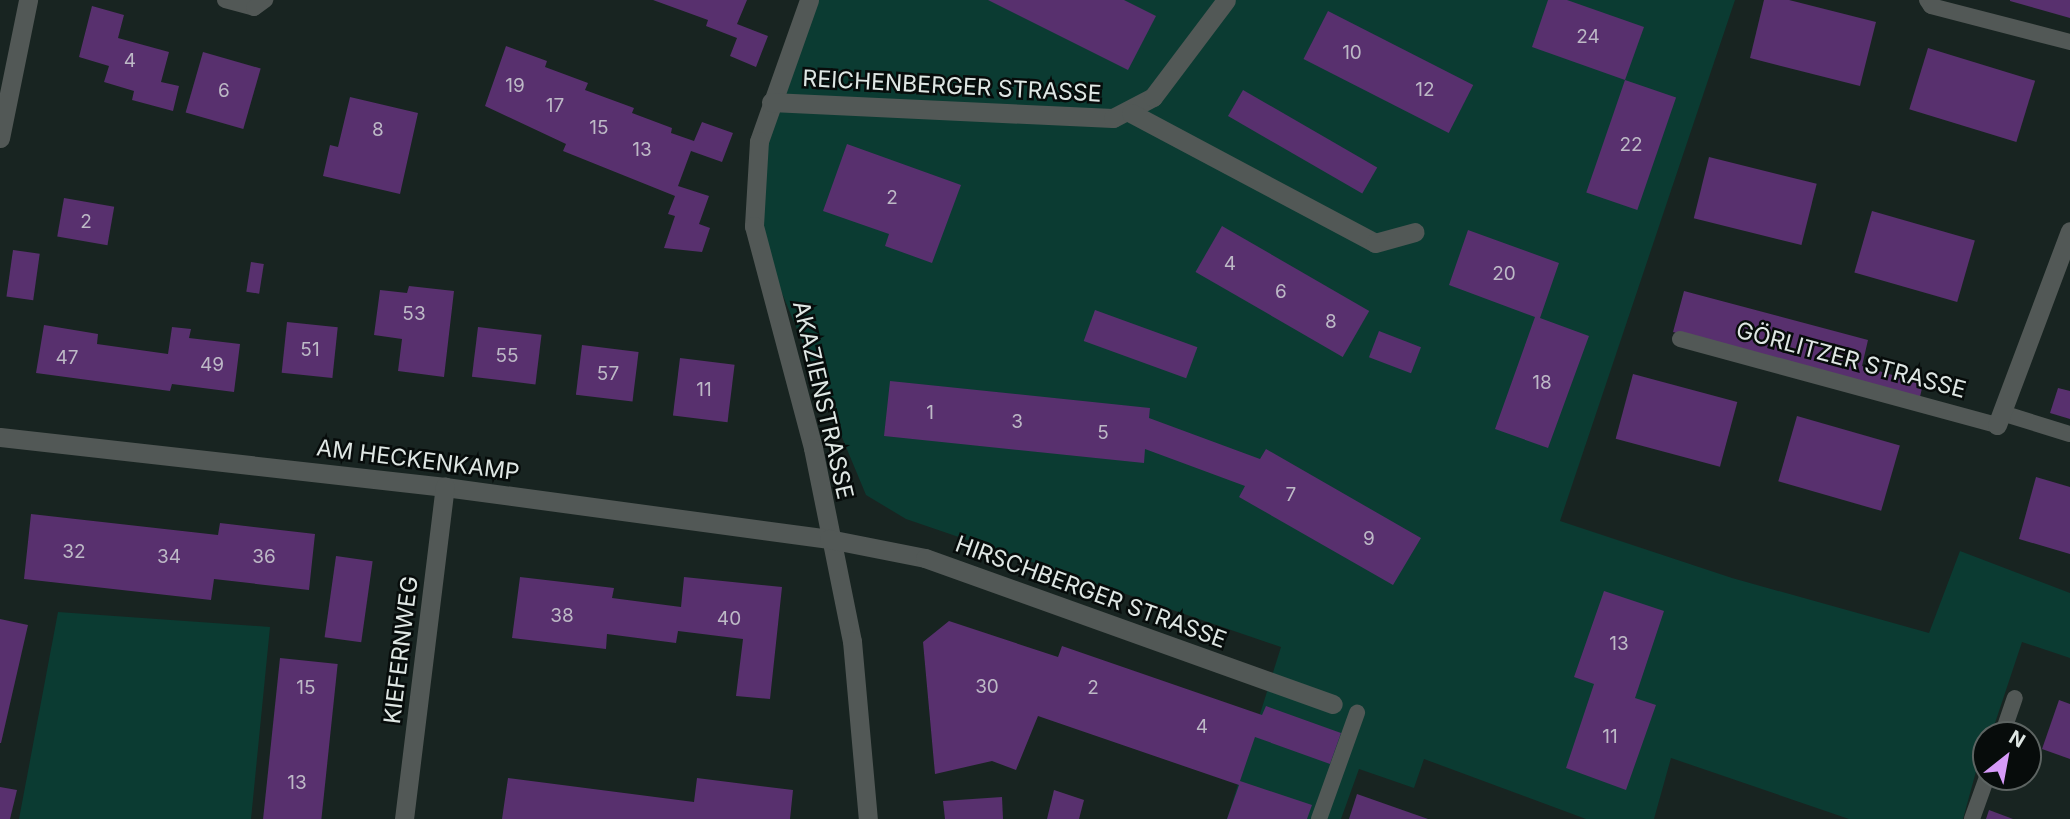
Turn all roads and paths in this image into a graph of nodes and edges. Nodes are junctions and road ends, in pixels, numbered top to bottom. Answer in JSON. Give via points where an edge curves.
{"nodes":[{"id":1,"x":27,"y":0,"type":"edge"},
{"id":2,"x":225,"y":0,"type":"edge"},
{"id":3,"x":265,"y":0,"type":"edge"},
{"id":4,"x":809,"y":0,"type":"edge"},
{"id":5,"x":1226,"y":0,"type":"edge"},
{"id":6,"x":1927,"y":0,"type":"edge"},
{"id":7,"x":2070,"y":42,"type":"edge"},
{"id":8,"x":771,"y":102,"type":"junction"},
{"id":9,"x":1131,"y":113,"type":"junction"},
{"id":10,"x":0,"y":138,"type":"edge"},
{"id":11,"x":2070,"y":231,"type":"edge"},
{"id":12,"x":1415,"y":232,"type":"dead end"},
{"id":13,"x":1680,"y":339,"type":"dead end"},
{"id":14,"x":2000,"y":419,"type":"junction"},
{"id":15,"x":2070,"y":434,"type":"edge"},
{"id":16,"x":0,"y":437,"type":"edge"},
{"id":17,"x":445,"y":487,"type":"junction"},
{"id":18,"x":829,"y":539,"type":"junction"},
{"id":19,"x":2015,"y":698,"type":"dead end"},
{"id":20,"x":1333,"y":704,"type":"dead end"},
{"id":21,"x":1357,"y":713,"type":"dead end"},
{"id":22,"x":2007,"y":721,"type":"edge"},
{"id":23,"x":1982,"y":791,"type":"edge"},
{"id":24,"x":404,"y":819,"type":"edge"},
{"id":25,"x":868,"y":819,"type":"edge"},
{"id":26,"x":1319,"y":819,"type":"edge"},
{"id":27,"x":1972,"y":819,"type":"edge"}],
"edges":[{"from":1,"to":10,"type":"street"},
{"from":2,"to":3,"type":"lane","via":[[254,8]]},
{"from":4,"to":8,"type":"street","name":"AKAZIENSTRASSE"},
{"from":5,"to":9,"type":"street","name":"REICHENBERGER STRASSE","via":[[1153,97]]},
{"from":6,"to":7,"type":"lane","via":[[1931,6]]},
{"from":8,"to":9,"type":"street","name":"REICHENBERGER STRASSE","via":[[1076,120]]},
{"from":8,"to":18,"type":"street","name":"AKAZIENSTRASSE","via":[[759,141],[754,226],[813,448]]},
{"from":9,"to":12,"type":"street","name":"REICHENBERGER STRASSE","via":[[1375,243]]},
{"from":11,"to":14,"type":"street"},
{"from":13,"to":14,"type":"lane","name":"GÖRLITZER STRASSE"},
{"from":14,"to":15,"type":"lane","name":"GÖRLITZER STRASSE"},
{"from":16,"to":17,"type":"street","name":"AM HECKENKAMP"},
{"from":17,"to":18,"type":"street","name":"AM HECKENKAMP"},
{"from":17,"to":24,"type":"street","name":"KIEFERNWEG"},
{"from":18,"to":20,"type":"street","name":"HIRSCHBERGER STRASSE","via":[[925,558]]},
{"from":18,"to":25,"type":"street","name":"AKAZIENSTRASSE","via":[[852,641]]},
{"from":19,"to":22,"type":"lane"},
{"from":21,"to":26,"type":"lane"},
{"from":23,"to":27,"type":"lane"}]}
